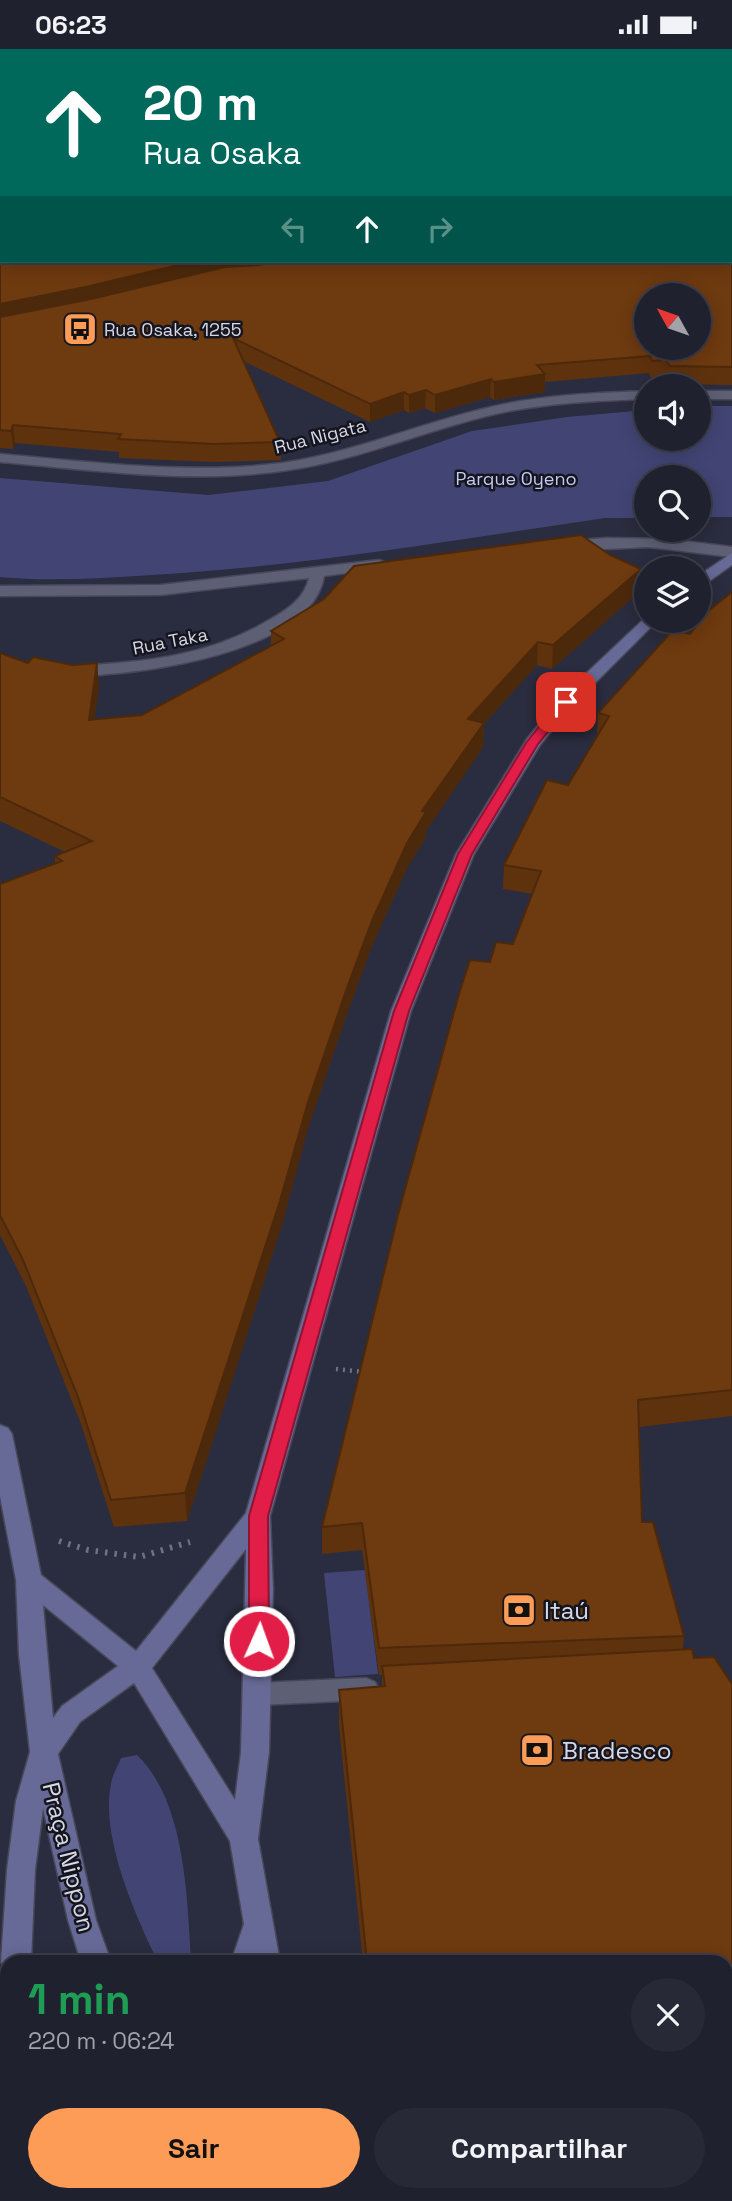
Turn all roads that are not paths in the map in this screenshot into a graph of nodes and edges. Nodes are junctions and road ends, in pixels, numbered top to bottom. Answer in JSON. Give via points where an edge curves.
{"nodes":[{"id":1,"x":711,"y":395,"type":"edge"},
{"id":2,"x":732,"y":395,"type":"edge"},
{"id":3,"x":634,"y":396,"type":"edge"},
{"id":4,"x":0,"y":458,"type":"edge"},
{"id":5,"x":545,"y":548,"type":"edge"},
{"id":6,"x":732,"y":552,"type":"edge"},
{"id":7,"x":732,"y":558,"type":"edge"},
{"id":8,"x":397,"y":563,"type":"edge"},
{"id":9,"x":317,"y":574,"type":"junction"},
{"id":10,"x":711,"y":574,"type":"edge"},
{"id":11,"x":0,"y":591,"type":"edge"},
{"id":12,"x":637,"y":633,"type":"edge"},
{"id":13,"x":53,"y":670,"type":"edge"},
{"id":14,"x":0,"y":1434,"type":"edge"},
{"id":15,"x":258,"y":1516,"type":"junction"},
{"id":16,"x":29,"y":1580,"type":"junction"},
{"id":17,"x":138,"y":1667,"type":"junction"},
{"id":18,"x":393,"y":1688,"type":"edge"},
{"id":19,"x":257,"y":1694,"type":"junction"},
{"id":20,"x":44,"y":1752,"type":"junction"},
{"id":21,"x":244,"y":1839,"type":"junction"},
{"id":22,"x":259,"y":1921,"type":"junction"},
{"id":23,"x":16,"y":1955,"type":"edge"},
{"id":24,"x":94,"y":1955,"type":"edge"},
{"id":25,"x":248,"y":1955,"type":"edge"},
{"id":26,"x":264,"y":1955,"type":"edge"}],
"edges":[{"from":1,"to":2,"type":"street"},
{"from":3,"to":4,"type":"street","name":"Rua Nigata","via":[[490,411],[272,468],[223,472]]},
{"from":5,"to":6,"type":"street","via":[[632,540]]},
{"from":7,"to":10,"type":"main road"},
{"from":8,"to":9,"type":"street"},
{"from":9,"to":11,"type":"street","via":[[160,590]]},
{"from":9,"to":13,"type":"street","name":"Rua Taka","via":[[315,589],[301,607],[229,648],[155,667]]},
{"from":12,"to":15,"type":"main road","via":[[566,702],[533,743],[465,854],[401,1011]]},
{"from":14,"to":16,"type":"main road","name":"Praça Nippon"},
{"from":15,"to":17,"type":"main road"},
{"from":15,"to":19,"type":"main road"},
{"from":16,"to":17,"type":"main road"},
{"from":16,"to":20,"type":"main road","name":"Praça Nippon"},
{"from":17,"to":20,"type":"main road","via":[[71,1714]]},
{"from":17,"to":21,"type":"main road"},
{"from":18,"to":19,"type":"street"},
{"from":19,"to":21,"type":"main road"},
{"from":20,"to":23,"type":"main road","name":"Praça Nippon","via":[[30,1801]]},
{"from":20,"to":24,"type":"main road","name":"Praça Nippon"},
{"from":21,"to":22,"type":"main road"},
{"from":22,"to":25,"type":"main road"},
{"from":22,"to":26,"type":"main road"}]}
